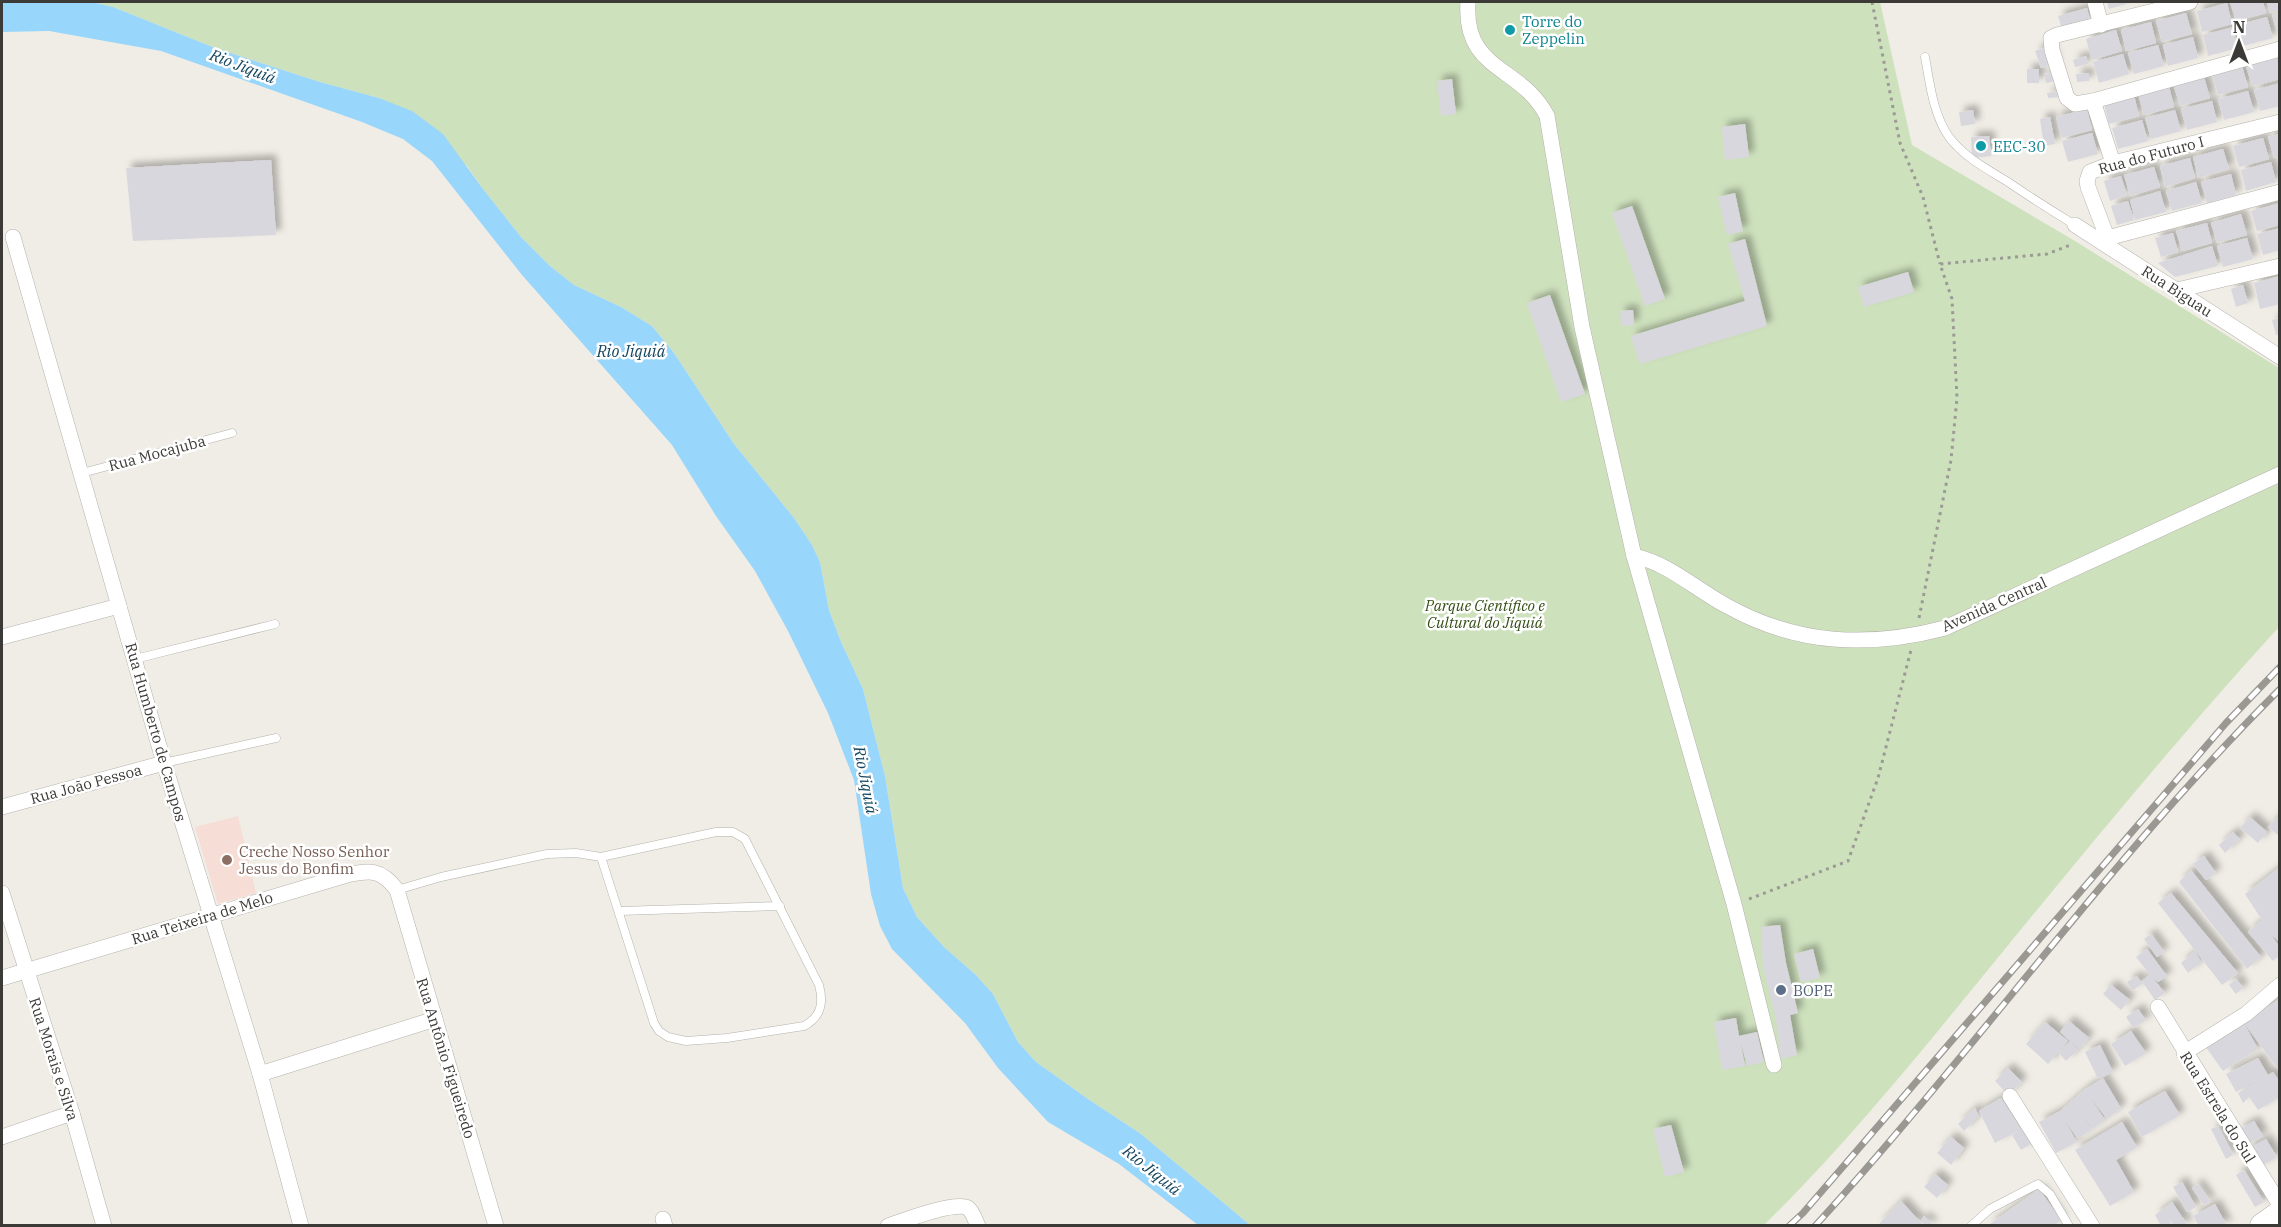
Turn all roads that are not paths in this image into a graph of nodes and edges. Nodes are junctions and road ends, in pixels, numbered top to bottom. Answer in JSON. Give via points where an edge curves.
{"nodes":[{"id":1,"x":1468,"y":2,"type":"edge"},
{"id":2,"x":2095,"y":2,"type":"edge"},
{"id":3,"x":2190,"y":2,"type":"edge"},
{"id":4,"x":2101,"y":25,"type":"junction"},
{"id":5,"x":2280,"y":49,"type":"edge"},
{"id":6,"x":1925,"y":57,"type":"dead end"},
{"id":7,"x":2092,"y":101,"type":"junction"},
{"id":8,"x":2280,"y":122,"type":"edge"},
{"id":9,"x":2113,"y":163,"type":"junction"},
{"id":10,"x":2280,"y":192,"type":"edge"},
{"id":11,"x":2075,"y":225,"type":"joint"},
{"id":12,"x":13,"y":237,"type":"dead end"},
{"id":13,"x":2099,"y":238,"type":"junction"},
{"id":14,"x":2280,"y":266,"type":"edge"},
{"id":15,"x":2177,"y":290,"type":"junction"},
{"id":16,"x":2276,"y":352,"type":"edge"},
{"id":17,"x":232,"y":433,"type":"dead end"},
{"id":18,"x":82,"y":473,"type":"junction"},
{"id":19,"x":2280,"y":474,"type":"edge"},
{"id":20,"x":1634,"y":556,"type":"junction"},
{"id":21,"x":119,"y":606,"type":"junction"},
{"id":22,"x":275,"y":624,"type":"dead end"},
{"id":23,"x":2,"y":637,"type":"edge"},
{"id":24,"x":135,"y":659,"type":"junction"},
{"id":25,"x":276,"y":738,"type":"dead end"},
{"id":26,"x":164,"y":763,"type":"junction"},
{"id":27,"x":2,"y":807,"type":"edge"},
{"id":28,"x":601,"y":857,"type":"junction"},
{"id":29,"x":397,"y":890,"type":"junction"},
{"id":30,"x":2,"y":893,"type":"edge"},
{"id":31,"x":780,"y":906,"type":"junction"},
{"id":32,"x":619,"y":911,"type":"junction"},
{"id":33,"x":211,"y":916,"type":"junction"},
{"id":34,"x":25,"y":970,"type":"junction"},
{"id":35,"x":2,"y":978,"type":"edge"},
{"id":36,"x":2280,"y":985,"type":"edge"},
{"id":37,"x":2158,"y":1007,"type":"dead end"},
{"id":38,"x":435,"y":1019,"type":"junction"},
{"id":39,"x":2184,"y":1053,"type":"junction"},
{"id":40,"x":1774,"y":1065,"type":"dead end"},
{"id":41,"x":260,"y":1074,"type":"junction"},
{"id":42,"x":2010,"y":1096,"type":"dead end"},
{"id":43,"x":72,"y":1113,"type":"junction"},
{"id":44,"x":2,"y":1137,"type":"edge"},
{"id":45,"x":2280,"y":1205,"type":"edge"},
{"id":46,"x":2280,"y":1214,"type":"edge"},
{"id":47,"x":104,"y":1226,"type":"edge"},
{"id":48,"x":301,"y":1226,"type":"edge"},
{"id":49,"x":496,"y":1226,"type":"edge"},
{"id":50,"x":888,"y":1226,"type":"edge"},
{"id":51,"x":978,"y":1226,"type":"edge"},
{"id":52,"x":1971,"y":1226,"type":"edge"},
{"id":53,"x":2070,"y":1226,"type":"edge"},
{"id":54,"x":2092,"y":1226,"type":"edge"},
{"id":55,"x":2263,"y":1226,"type":"edge"}],
"edges":[{"from":1,"to":20,"type":"street","via":[[1469,28],[1479,51],[1530,91],[1546,116],[1582,327]]},
{"from":2,"to":4,"type":"street"},
{"from":3,"to":4,"type":"street"},
{"from":4,"to":7,"type":"street","via":[[2054,36],[2050,43],[2067,98],[2075,104]]},
{"from":5,"to":7,"type":"street"},
{"from":6,"to":11,"type":"lane","via":[[1940,118],[1955,144],[1978,164]]},
{"from":7,"to":9,"type":"street"},
{"from":8,"to":9,"type":"street","name":"Rua do Futuro I"},
{"from":9,"to":13,"type":"street","name":"Rua do Futuro I","via":[[2090,172],[2087,181]]},
{"from":10,"to":13,"type":"street"},
{"from":11,"to":13,"type":"street","name":"Rua Biguau"},
{"from":12,"to":18,"type":"street","name":"Rua Humberto de Campos"},
{"from":13,"to":15,"type":"street","name":"Rua Biguau"},
{"from":14,"to":15,"type":"street"},
{"from":15,"to":16,"type":"street","name":"Rua Biguau"},
{"from":17,"to":18,"type":"lane","name":"Rua Mocajuba"},
{"from":18,"to":21,"type":"street","name":"Rua Humberto de Campos"},
{"from":19,"to":20,"type":"street","name":"Avenida Central","via":[[1946,628],[1915,636],[1849,641],[1794,633],[1726,606],[1676,573],[1652,560]]},
{"from":20,"to":40,"type":"street","via":[[1734,904]]},
{"from":21,"to":23,"type":"street"},
{"from":21,"to":24,"type":"street","name":"Rua Humberto de Campos"},
{"from":22,"to":24,"type":"lane"},
{"from":24,"to":26,"type":"street","name":"Rua Humberto de Campos"},
{"from":25,"to":26,"type":"lane","name":"Rua João Pessoa"},
{"from":26,"to":27,"type":"street","name":"Rua João Pessoa"},
{"from":26,"to":33,"type":"street","name":"Rua Humberto de Campos"},
{"from":28,"to":29,"type":"lane","via":[[547,854]]},
{"from":28,"to":31,"type":"lane","via":[[716,832],[733,832],[745,839]]},
{"from":28,"to":32,"type":"lane"},
{"from":29,"to":33,"type":"street","name":"Rua Teixeira de Melo","via":[[380,874],[361,872]]},
{"from":29,"to":38,"type":"street","name":"Rua Antônio Figueiredo"},
{"from":30,"to":34,"type":"street","name":"Rua Morais e Silva"},
{"from":31,"to":32,"type":"lane"},
{"from":31,"to":32,"type":"lane","via":[[819,985],[820,1013],[804,1026],[686,1041],[668,1037],[654,1023]]},
{"from":33,"to":34,"type":"street","name":"Rua Teixeira de Melo"},
{"from":33,"to":41,"type":"street","name":"Rua Humberto de Campos"},
{"from":34,"to":35,"type":"street","name":"Rua Teixeira de Melo"},
{"from":34,"to":43,"type":"street","name":"Rua Morais e Silva"},
{"from":36,"to":39,"type":"street","via":[[2246,1014]]},
{"from":37,"to":39,"type":"street","name":"Rua Estrela do Sul"},
{"from":38,"to":41,"type":"street"},
{"from":38,"to":49,"type":"street","name":"Rua Antônio Figueiredo"},
{"from":39,"to":45,"type":"street","name":"Rua Estrela do Sul"},
{"from":41,"to":48,"type":"street","name":"Rua Humberto de Campos"},
{"from":42,"to":54,"type":"street"},
{"from":43,"to":44,"type":"street"},
{"from":43,"to":47,"type":"street","name":"Rua Morais e Silva"},
{"from":46,"to":55,"type":"main road"},
{"from":50,"to":51,"type":"street","via":[[958,1206],[967,1207]]},
{"from":52,"to":53,"type":"lane","via":[[1990,1209],[2038,1184],[2050,1194]]}]}
